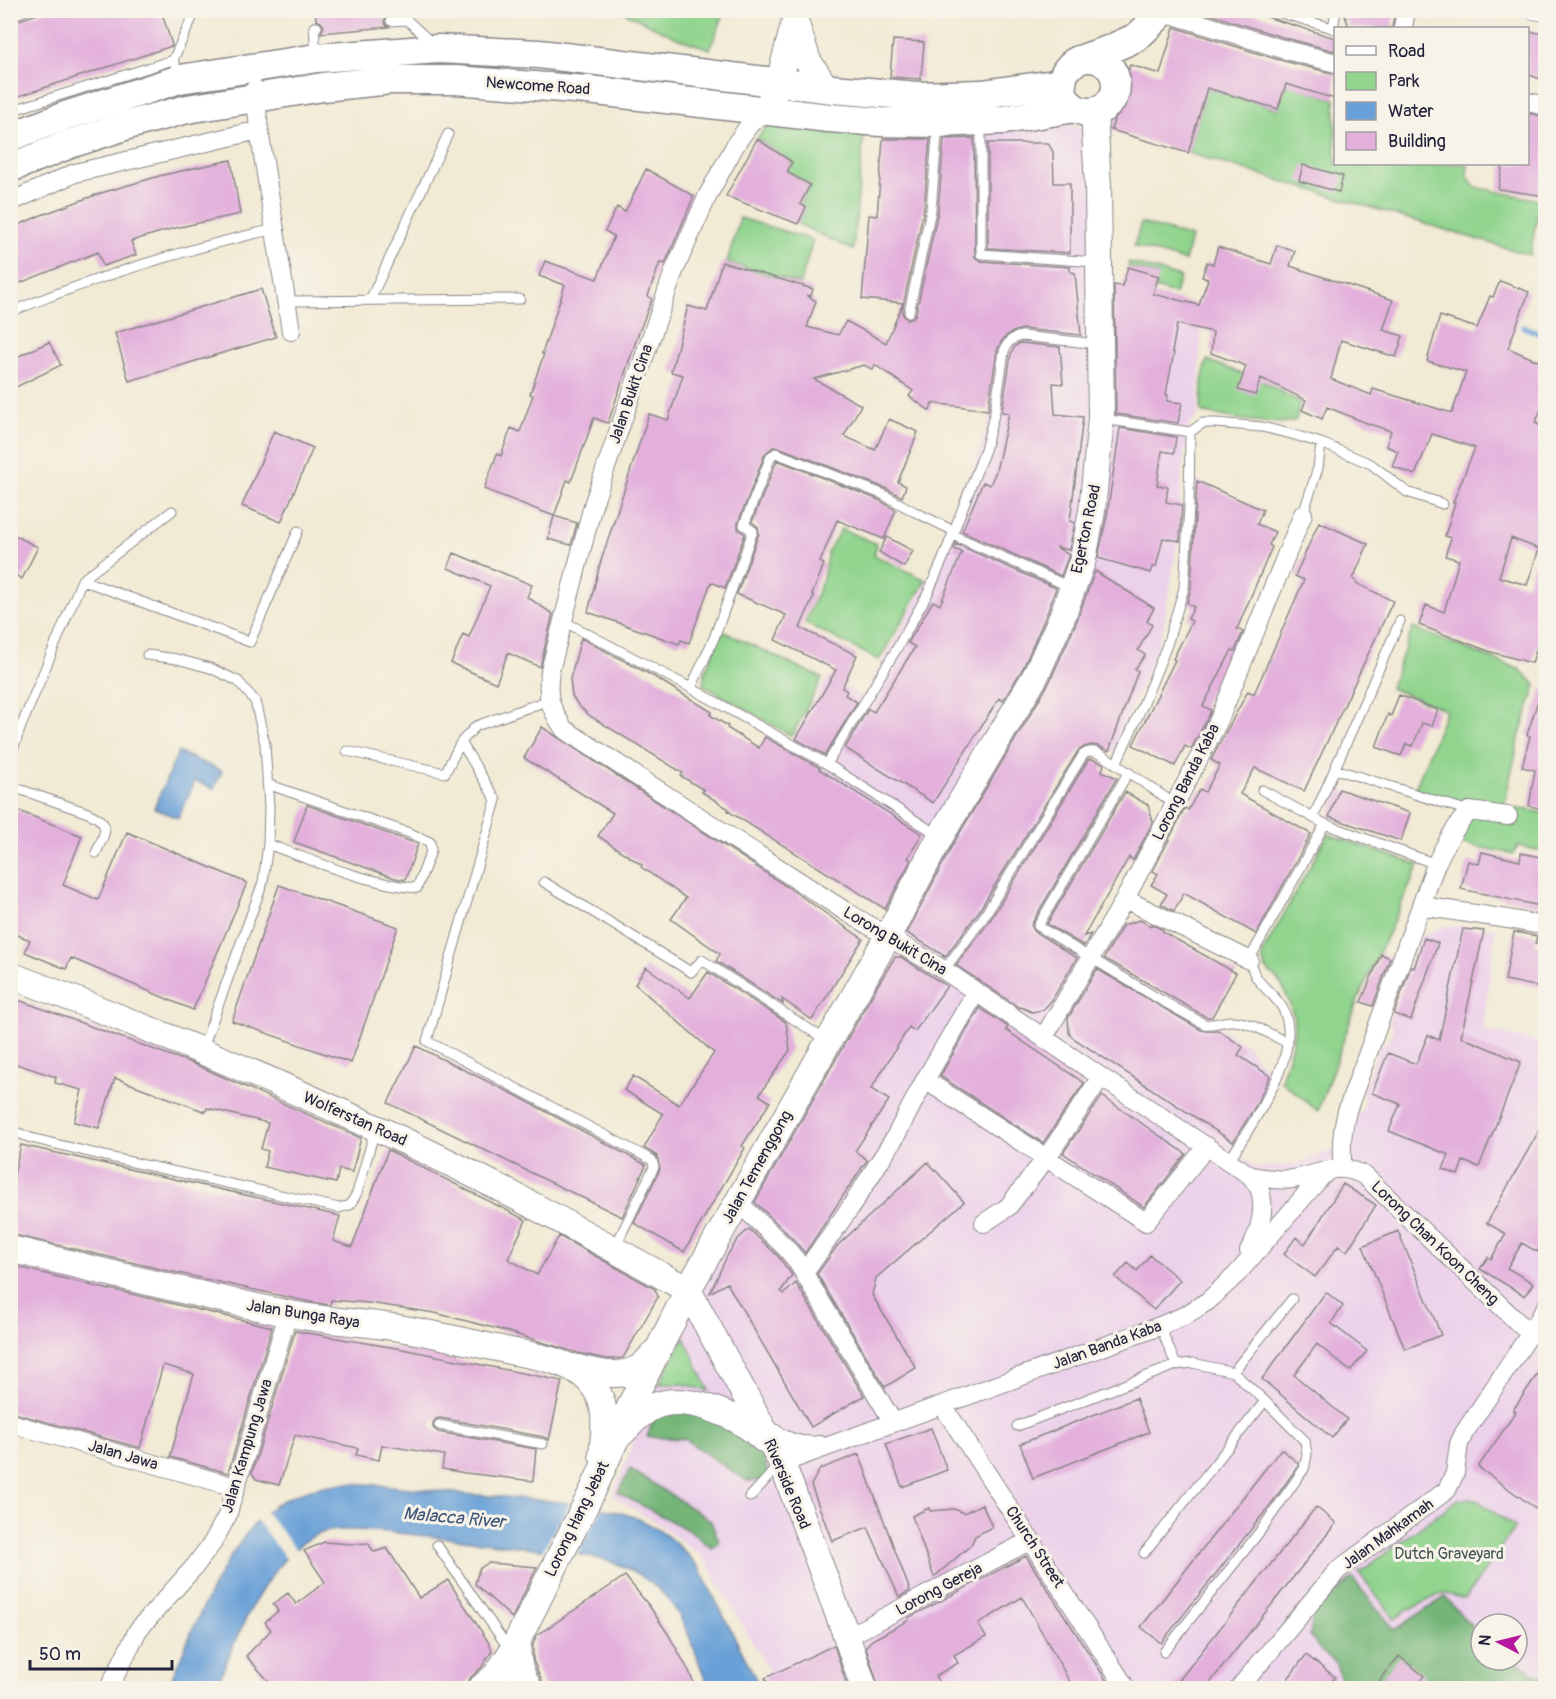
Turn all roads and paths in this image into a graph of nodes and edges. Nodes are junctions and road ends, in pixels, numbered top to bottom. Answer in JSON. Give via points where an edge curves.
{"nodes":[{"id":1,"x":26,"y":10,"type":"edge"},
{"id":2,"x":194,"y":10,"type":"edge"},
{"id":3,"x":1271,"y":10,"type":"edge"},
{"id":4,"x":1336,"y":10,"type":"edge"},
{"id":5,"x":1406,"y":10,"type":"edge"},
{"id":6,"x":1534,"y":10,"type":"edge"},
{"id":7,"x":1165,"y":11,"type":"edge"},
{"id":8,"x":1545,"y":12,"type":"edge"},
{"id":9,"x":10,"y":16,"type":"edge"},
{"id":10,"x":795,"y":16,"type":"edge"},
{"id":11,"x":391,"y":21,"type":"dead end"},
{"id":12,"x":317,"y":27,"type":"dead end"},
{"id":13,"x":1334,"y":27,"type":"edge"},
{"id":14,"x":1403,"y":27,"type":"edge"},
{"id":15,"x":1334,"y":29,"type":"edge"},
{"id":16,"x":1137,"y":37,"type":"junction"},
{"id":17,"x":438,"y":49,"type":"junction"},
{"id":18,"x":316,"y":58,"type":"junction"},
{"id":19,"x":1085,"y":58,"type":"junction"},
{"id":20,"x":1334,"y":63,"type":"edge"},
{"id":21,"x":252,"y":67,"type":"junction"},
{"id":22,"x":176,"y":69,"type":"junction"},
{"id":23,"x":779,"y":82,"type":"junction"},
{"id":24,"x":1062,"y":83,"type":"junction"},
{"id":25,"x":1116,"y":85,"type":"junction"},
{"id":26,"x":826,"y":88,"type":"junction"},
{"id":27,"x":255,"y":98,"type":"junction"},
{"id":28,"x":1529,"y":102,"type":"edge"},
{"id":29,"x":1545,"y":106,"type":"edge"},
{"id":30,"x":1085,"y":109,"type":"junction"},
{"id":31,"x":766,"y":110,"type":"junction"},
{"id":32,"x":10,"y":111,"type":"edge"},
{"id":33,"x":981,"y":121,"type":"junction"},
{"id":34,"x":938,"y":123,"type":"junction"},
{"id":35,"x":259,"y":130,"type":"junction"},
{"id":36,"x":448,"y":134,"type":"dead end"},
{"id":37,"x":10,"y":137,"type":"edge"},
{"id":38,"x":10,"y":168,"type":"edge"},
{"id":39,"x":10,"y":201,"type":"edge"},
{"id":40,"x":275,"y":229,"type":"junction"},
{"id":41,"x":1099,"y":262,"type":"junction"},
{"id":42,"x":520,"y":298,"type":"dead end"},
{"id":43,"x":370,"y":300,"type":"junction"},
{"id":44,"x":286,"y":301,"type":"junction"},
{"id":45,"x":10,"y":312,"type":"edge"},
{"id":46,"x":909,"y":312,"type":"dead end"},
{"id":47,"x":291,"y":331,"type":"dead end"},
{"id":48,"x":1100,"y":344,"type":"junction"},
{"id":49,"x":1101,"y":419,"type":"junction"},
{"id":50,"x":1190,"y":432,"type":"junction"},
{"id":51,"x":1321,"y":443,"type":"junction"},
{"id":52,"x":1443,"y":504,"type":"dead end"},
{"id":53,"x":172,"y":511,"type":"dead end"},
{"id":54,"x":1303,"y":514,"type":"joint"},
{"id":55,"x":298,"y":531,"type":"dead end"},
{"id":56,"x":954,"y":533,"type":"junction"},
{"id":57,"x":82,"y":580,"type":"junction"},
{"id":58,"x":1073,"y":588,"type":"junction"},
{"id":59,"x":563,"y":621,"type":"junction"},
{"id":60,"x":1400,"y":621,"type":"dead end"},
{"id":61,"x":147,"y":655,"type":"dead end"},
{"id":62,"x":692,"y":688,"type":"junction"},
{"id":63,"x":549,"y":700,"type":"junction"},
{"id":64,"x":461,"y":742,"type":"junction"},
{"id":65,"x":347,"y":751,"type":"dead end"},
{"id":66,"x":10,"y":759,"type":"edge"},
{"id":67,"x":827,"y":764,"type":"junction"},
{"id":68,"x":1116,"y":764,"type":"junction"},
{"id":69,"x":1335,"y":769,"type":"junction"},
{"id":70,"x":1128,"y":773,"type":"junction"},
{"id":71,"x":267,"y":784,"type":"junction"},
{"id":72,"x":10,"y":786,"type":"edge"},
{"id":73,"x":1262,"y":790,"type":"dead end"},
{"id":74,"x":1175,"y":804,"type":"junction"},
{"id":75,"x":1469,"y":811,"type":"junction"},
{"id":76,"x":1508,"y":816,"type":"dead end"},
{"id":77,"x":1313,"y":818,"type":"junction"},
{"id":78,"x":1325,"y":824,"type":"junction"},
{"id":79,"x":940,"y":837,"type":"junction"},
{"id":80,"x":268,"y":844,"type":"junction"},
{"id":81,"x":96,"y":853,"type":"dead end"},
{"id":82,"x":1436,"y":864,"type":"junction"},
{"id":83,"x":544,"y":882,"type":"dead end"},
{"id":84,"x":1125,"y":899,"type":"junction"},
{"id":85,"x":1422,"y":906,"type":"junction"},
{"id":86,"x":1545,"y":927,"type":"edge"},
{"id":87,"x":888,"y":936,"type":"junction"},
{"id":88,"x":1090,"y":959,"type":"junction"},
{"id":89,"x":1250,"y":960,"type":"junction"},
{"id":90,"x":944,"y":970,"type":"junction"},
{"id":91,"x":10,"y":975,"type":"edge"},
{"id":92,"x":976,"y":992,"type":"junction"},
{"id":93,"x":1044,"y":1037,"type":"junction"},
{"id":94,"x":828,"y":1041,"type":"junction"},
{"id":95,"x":1288,"y":1043,"type":"junction"},
{"id":96,"x":202,"y":1051,"type":"junction"},
{"id":97,"x":1101,"y":1077,"type":"junction"},
{"id":98,"x":925,"y":1080,"type":"junction"},
{"id":99,"x":376,"y":1127,"type":"junction"},
{"id":100,"x":10,"y":1130,"type":"edge"},
{"id":101,"x":1207,"y":1146,"type":"junction"},
{"id":102,"x":1047,"y":1157,"type":"junction"},
{"id":103,"x":1229,"y":1161,"type":"junction"},
{"id":104,"x":1337,"y":1169,"type":"junction"},
{"id":105,"x":1251,"y":1176,"type":"junction"},
{"id":106,"x":738,"y":1202,"type":"junction"},
{"id":107,"x":984,"y":1223,"type":"dead end"},
{"id":108,"x":10,"y":1249,"type":"edge"},
{"id":109,"x":614,"y":1249,"type":"junction"},
{"id":110,"x":804,"y":1273,"type":"junction"},
{"id":111,"x":1237,"y":1274,"type":"junction"},
{"id":112,"x":688,"y":1290,"type":"junction"},
{"id":113,"x":1292,"y":1299,"type":"dead end"},
{"id":114,"x":1545,"y":1307,"type":"edge"},
{"id":115,"x":288,"y":1314,"type":"junction"},
{"id":116,"x":1161,"y":1326,"type":"junction"},
{"id":117,"x":1530,"y":1334,"type":"junction"},
{"id":118,"x":1545,"y":1347,"type":"edge"},
{"id":119,"x":658,"y":1350,"type":"junction"},
{"id":120,"x":563,"y":1364,"type":"junction"},
{"id":121,"x":1176,"y":1365,"type":"junction"},
{"id":122,"x":1233,"y":1372,"type":"junction"},
{"id":123,"x":633,"y":1400,"type":"joint"},
{"id":124,"x":1265,"y":1401,"type":"junction"},
{"id":125,"x":943,"y":1406,"type":"junction"},
{"id":126,"x":752,"y":1410,"type":"junction"},
{"id":127,"x":893,"y":1422,"type":"junction"},
{"id":128,"x":10,"y":1423,"type":"edge"},
{"id":129,"x":439,"y":1425,"type":"dead end"},
{"id":130,"x":1017,"y":1426,"type":"dead end"},
{"id":131,"x":833,"y":1443,"type":"junction"},
{"id":132,"x":543,"y":1444,"type":"dead end"},
{"id":133,"x":610,"y":1451,"type":"junction"},
{"id":134,"x":780,"y":1458,"type":"junction"},
{"id":135,"x":594,"y":1486,"type":"junction"},
{"id":136,"x":235,"y":1487,"type":"junction"},
{"id":137,"x":750,"y":1497,"type":"dead end"},
{"id":138,"x":1030,"y":1540,"type":"junction"},
{"id":139,"x":436,"y":1545,"type":"dead end"},
{"id":140,"x":1144,"y":1553,"type":"dead end"},
{"id":141,"x":847,"y":1637,"type":"junction"},
{"id":142,"x":515,"y":1644,"type":"junction"},
{"id":143,"x":1164,"y":1652,"type":"dead end"},
{"id":144,"x":488,"y":1682,"type":"edge"},
{"id":145,"x":527,"y":1686,"type":"edge"},
{"id":146,"x":109,"y":1689,"type":"edge"},
{"id":147,"x":864,"y":1689,"type":"edge"},
{"id":148,"x":1126,"y":1689,"type":"edge"},
{"id":149,"x":1239,"y":1689,"type":"edge"}],
"edges":[{"from":1,"to":9,"type":"lane"},
{"from":2,"to":22,"type":"lane"},
{"from":3,"to":15,"type":"lane"},
{"from":4,"to":13,"type":"lane"},
{"from":5,"to":14,"type":"street"},
{"from":6,"to":8,"type":"street"},
{"from":7,"to":16,"type":"main road"},
{"from":7,"to":20,"type":"street"},
{"from":10,"to":23,"type":"street"},
{"from":10,"to":26,"type":"street","via":[[808,61]]},
{"from":11,"to":17,"type":"lane","via":[[407,20]]},
{"from":12,"to":18,"type":"lane"},
{"from":16,"to":19,"type":"main road"},
{"from":16,"to":25,"type":"main road"},
{"from":17,"to":18,"type":"main road","name":"Newcome Road"},
{"from":17,"to":23,"type":"main road","name":"Newcome Road","via":[[539,54]]},
{"from":18,"to":21,"type":"main road","name":"Newcome Road"},
{"from":19,"to":24,"type":"main road","via":[[1069,66]]},
{"from":19,"to":25,"type":"main road","via":[[1095,58],[1110,68]]},
{"from":21,"to":22,"type":"main road","name":"Newcome Road"},
{"from":21,"to":27,"type":"street"},
{"from":22,"to":32,"type":"lane"},
{"from":22,"to":37,"type":"main road","name":"Newcome Road"},
{"from":23,"to":26,"type":"main road","name":"Newcome Road"},
{"from":23,"to":31,"type":"street"},
{"from":24,"to":26,"type":"main road","name":"Newcome Road","via":[[982,94],[917,96]]},
{"from":24,"to":30,"type":"main road","via":[[1065,97]]},
{"from":25,"to":30,"type":"main road","via":[[1107,104]]},
{"from":27,"to":31,"type":"main road","name":"Newcome Road","via":[[323,87],[424,79],[588,90]]},
{"from":27,"to":35,"type":"street"},
{"from":27,"to":38,"type":"main road","name":"Newcome Road","via":[[187,109],[128,125]]},
{"from":28,"to":29,"type":"street"},
{"from":30,"to":33,"type":"main road","name":"Newcome Road"},
{"from":30,"to":41,"type":"street","name":"Egerton Road"},
{"from":31,"to":34,"type":"main road","name":"Newcome Road","via":[[829,118]]},
{"from":31,"to":59,"type":"street","name":"Jalan Bukit Cina","via":[[736,142],[674,271],[593,505]]},
{"from":33,"to":34,"type":"main road","name":"Newcome Road"},
{"from":33,"to":41,"type":"lane","via":[[981,254]]},
{"from":34,"to":46,"type":"lane","via":[[931,210]]},
{"from":35,"to":39,"type":"street","via":[[75,173]]},
{"from":35,"to":40,"type":"street"},
{"from":36,"to":43,"type":"lane"},
{"from":40,"to":44,"type":"street"},
{"from":40,"to":45,"type":"lane","via":[[217,242]]},
{"from":41,"to":48,"type":"street","name":"Egerton Road"},
{"from":42,"to":43,"type":"lane"},
{"from":43,"to":44,"type":"lane"},
{"from":44,"to":47,"type":"street"},
{"from":48,"to":49,"type":"street","name":"Egerton Road"},
{"from":48,"to":56,"type":"lane","via":[[1022,336],[1007,344],[985,450]]},
{"from":49,"to":50,"type":"lane"},
{"from":49,"to":58,"type":"street","name":"Egerton Road","via":[[1092,511]]},
{"from":50,"to":51,"type":"lane","via":[[1203,423],[1216,423],[1262,427]]},
{"from":50,"to":68,"type":"lane","via":[[1184,588],[1167,645]]},
{"from":51,"to":52,"type":"lane","via":[[1371,464],[1407,492]]},
{"from":51,"to":54,"type":"lane","via":[[1318,468]]},
{"from":53,"to":57,"type":"lane"},
{"from":54,"to":74,"type":"street","name":"Lorong Banda Kaba","via":[[1219,720]]},
{"from":55,"to":57,"type":"lane","via":[[250,642]]},
{"from":56,"to":58,"type":"lane"},
{"from":56,"to":62,"type":"lane","via":[[882,494],[776,453],[771,456],[744,525],[753,531]]},
{"from":56,"to":67,"type":"lane","via":[[928,593]]},
{"from":57,"to":66,"type":"lane"},
{"from":58,"to":79,"type":"street","name":"Egerton Road","via":[[1036,675]]},
{"from":59,"to":62,"type":"lane"},
{"from":59,"to":63,"type":"street","name":"Jalan Bukit Cina","via":[[547,686]]},
{"from":60,"to":69,"type":"lane"},
{"from":61,"to":71,"type":"lane","via":[[210,668],[238,681],[255,701],[265,744]]},
{"from":62,"to":67,"type":"lane"},
{"from":63,"to":64,"type":"lane","via":[[476,726]]},
{"from":63,"to":87,"type":"street","name":"Lorong Bukit Cina","via":[[564,729]]},
{"from":64,"to":65,"type":"lane","via":[[445,773]]},
{"from":64,"to":109,"type":"lane","via":[[496,800],[427,1041],[652,1160],[654,1167]]},
{"from":67,"to":79,"type":"lane"},
{"from":68,"to":70,"type":"lane"},
{"from":68,"to":90,"type":"lane","via":[[1093,751],[1083,755],[983,918]]},
{"from":69,"to":75,"type":"lane"},
{"from":69,"to":77,"type":"lane"},
{"from":70,"to":74,"type":"lane"},
{"from":70,"to":88,"type":"lane","via":[[1038,926]]},
{"from":71,"to":80,"type":"lane"},
{"from":71,"to":80,"type":"lane","via":[[412,834],[430,842],[431,851],[417,888],[317,863]]},
{"from":72,"to":81,"type":"lane","via":[[100,818],[104,833]]},
{"from":73,"to":77,"type":"lane"},
{"from":74,"to":84,"type":"street","name":"Lorong Banda Kaba"},
{"from":75,"to":76,"type":"street"},
{"from":75,"to":82,"type":"street"},
{"from":77,"to":78,"type":"lane"},
{"from":78,"to":82,"type":"lane"},
{"from":78,"to":89,"type":"lane"},
{"from":79,"to":87,"type":"street","name":"Egerton Road"},
{"from":80,"to":96,"type":"lane","via":[[263,882]]},
{"from":82,"to":85,"type":"street"},
{"from":83,"to":94,"type":"lane","via":[[691,972],[702,960]]},
{"from":84,"to":88,"type":"street","name":"Lorong Banda Kaba"},
{"from":84,"to":89,"type":"street"},
{"from":85,"to":86,"type":"street"},
{"from":85,"to":104,"type":"street","via":[[1347,1111]]},
{"from":87,"to":90,"type":"street","name":"Lorong Bukit Cina"},
{"from":87,"to":94,"type":"street","name":"Jalan Temenggong"},
{"from":88,"to":93,"type":"street","name":"Lorong Banda Kaba"},
{"from":88,"to":95,"type":"lane","via":[[1204,1024],[1233,1021]]},
{"from":89,"to":95,"type":"lane","via":[[1256,977],[1283,1008],[1289,1026]]},
{"from":90,"to":92,"type":"street","name":"Lorong Bukit Cina"},
{"from":91,"to":96,"type":"street","name":"Wolferstan Road"},
{"from":92,"to":93,"type":"street","name":"Lorong Bukit Cina"},
{"from":92,"to":98,"type":"street"},
{"from":93,"to":97,"type":"street","name":"Lorong Bukit Cina"},
{"from":94,"to":106,"type":"street","name":"Jalan Temenggong"},
{"from":95,"to":103,"type":"lane","via":[[1276,1083]]},
{"from":96,"to":99,"type":"street","name":"Wolferstan Road"},
{"from":97,"to":101,"type":"street","name":"Lorong Bukit Cina"},
{"from":97,"to":102,"type":"street"},
{"from":98,"to":102,"type":"street"},
{"from":98,"to":110,"type":"street","via":[[894,1139]]},
{"from":99,"to":100,"type":"lane","via":[[357,1193],[350,1206],[339,1208],[131,1162]]},
{"from":99,"to":109,"type":"street","name":"Wolferstan Road"},
{"from":101,"to":102,"type":"street","via":[[1146,1222]]},
{"from":101,"to":103,"type":"street","name":"Lorong Bukit Cina"},
{"from":102,"to":107,"type":"street","via":[[1008,1207]]},
{"from":103,"to":105,"type":"street","name":"Lorong Bukit Cina"},
{"from":104,"to":105,"type":"street","name":"Lorong Bukit Cina","via":[[1292,1179]]},
{"from":104,"to":111,"type":"street","name":"Jalan Banda Kaba","via":[[1320,1178]]},
{"from":104,"to":117,"type":"street","name":"Lorong Chan Koon Cheng","via":[[1354,1170],[1365,1176]]},
{"from":105,"to":111,"type":"street","via":[[1262,1200],[1261,1221],[1255,1242]]},
{"from":106,"to":110,"type":"street","via":[[786,1248]]},
{"from":106,"to":112,"type":"street","name":"Jalan Temenggong"},
{"from":108,"to":115,"type":"street","name":"Jalan Bunga Raya"},
{"from":109,"to":112,"type":"street","name":"Wolferstan Road"},
{"from":110,"to":127,"type":"street"},
{"from":111,"to":116,"type":"street","name":"Jalan Banda Kaba","via":[[1208,1301]]},
{"from":112,"to":119,"type":"street","name":"Jalan Temenggong"},
{"from":112,"to":126,"type":"street","name":"Riverside Road"},
{"from":113,"to":122,"type":"lane"},
{"from":114,"to":117,"type":"street","name":"Jalan Mahkamah"},
{"from":115,"to":120,"type":"street","name":"Jalan Bunga Raya","via":[[397,1328]]},
{"from":115,"to":136,"type":"street","name":"Jalan Kampung Jawa"},
{"from":116,"to":121,"type":"lane"},
{"from":116,"to":125,"type":"street","name":"Jalan Banda Kaba"},
{"from":117,"to":118,"type":"lane"},
{"from":117,"to":149,"type":"street","name":"Jalan Mahkamah","via":[[1464,1433],[1447,1490],[1338,1570]]},
{"from":119,"to":120,"type":"street","via":[[637,1369],[622,1373],[600,1373]]},
{"from":119,"to":123,"type":"street","name":"Jalan Temenggong"},
{"from":120,"to":135,"type":"street","name":"Jalan Bunga Raya","via":[[592,1383],[604,1410],[602,1455]]},
{"from":121,"to":122,"type":"lane","via":[[1193,1363]]},
{"from":121,"to":130,"type":"lane"},
{"from":122,"to":124,"type":"lane"},
{"from":123,"to":133,"type":"street","name":"Lorong Hang Jebat"},
{"from":124,"to":140,"type":"lane"},
{"from":124,"to":143,"type":"lane","via":[[1305,1441],[1304,1469]]},
{"from":125,"to":127,"type":"street","name":"Jalan Banda Kaba"},
{"from":125,"to":138,"type":"street","name":"Church Street"},
{"from":126,"to":131,"type":"street","name":"Jalan Banda Kaba","via":[[764,1425],[787,1441],[814,1446]]},
{"from":126,"to":134,"type":"street","name":"Riverside Road"},
{"from":127,"to":131,"type":"street","name":"Jalan Banda Kaba"},
{"from":128,"to":136,"type":"street","name":"Jalan Jawa"},
{"from":129,"to":132,"type":"lane"},
{"from":131,"to":134,"type":"street","name":"Jalan Banda Kaba"},
{"from":133,"to":134,"type":"street","via":[[646,1410],[682,1402],[739,1420]]},
{"from":133,"to":135,"type":"street","name":"Lorong Hang Jebat"},
{"from":134,"to":137,"type":"lane"},
{"from":134,"to":141,"type":"street","name":"Riverside Road"},
{"from":135,"to":142,"type":"street","name":"Lorong Hang Jebat"},
{"from":136,"to":146,"type":"street","name":"Jalan Kampung Jawa","via":[[227,1516],[213,1542],[138,1630]]},
{"from":138,"to":141,"type":"street","name":"Lorong Gereja"},
{"from":138,"to":148,"type":"street","name":"Church Street"},
{"from":139,"to":142,"type":"lane"},
{"from":141,"to":147,"type":"street","name":"Riverside Road"},
{"from":142,"to":144,"type":"street","name":"Lorong Hang Jebat"},
{"from":142,"to":145,"type":"street"},
{"from":144,"to":145,"type":"street","via":[[509,1671]]}]}
